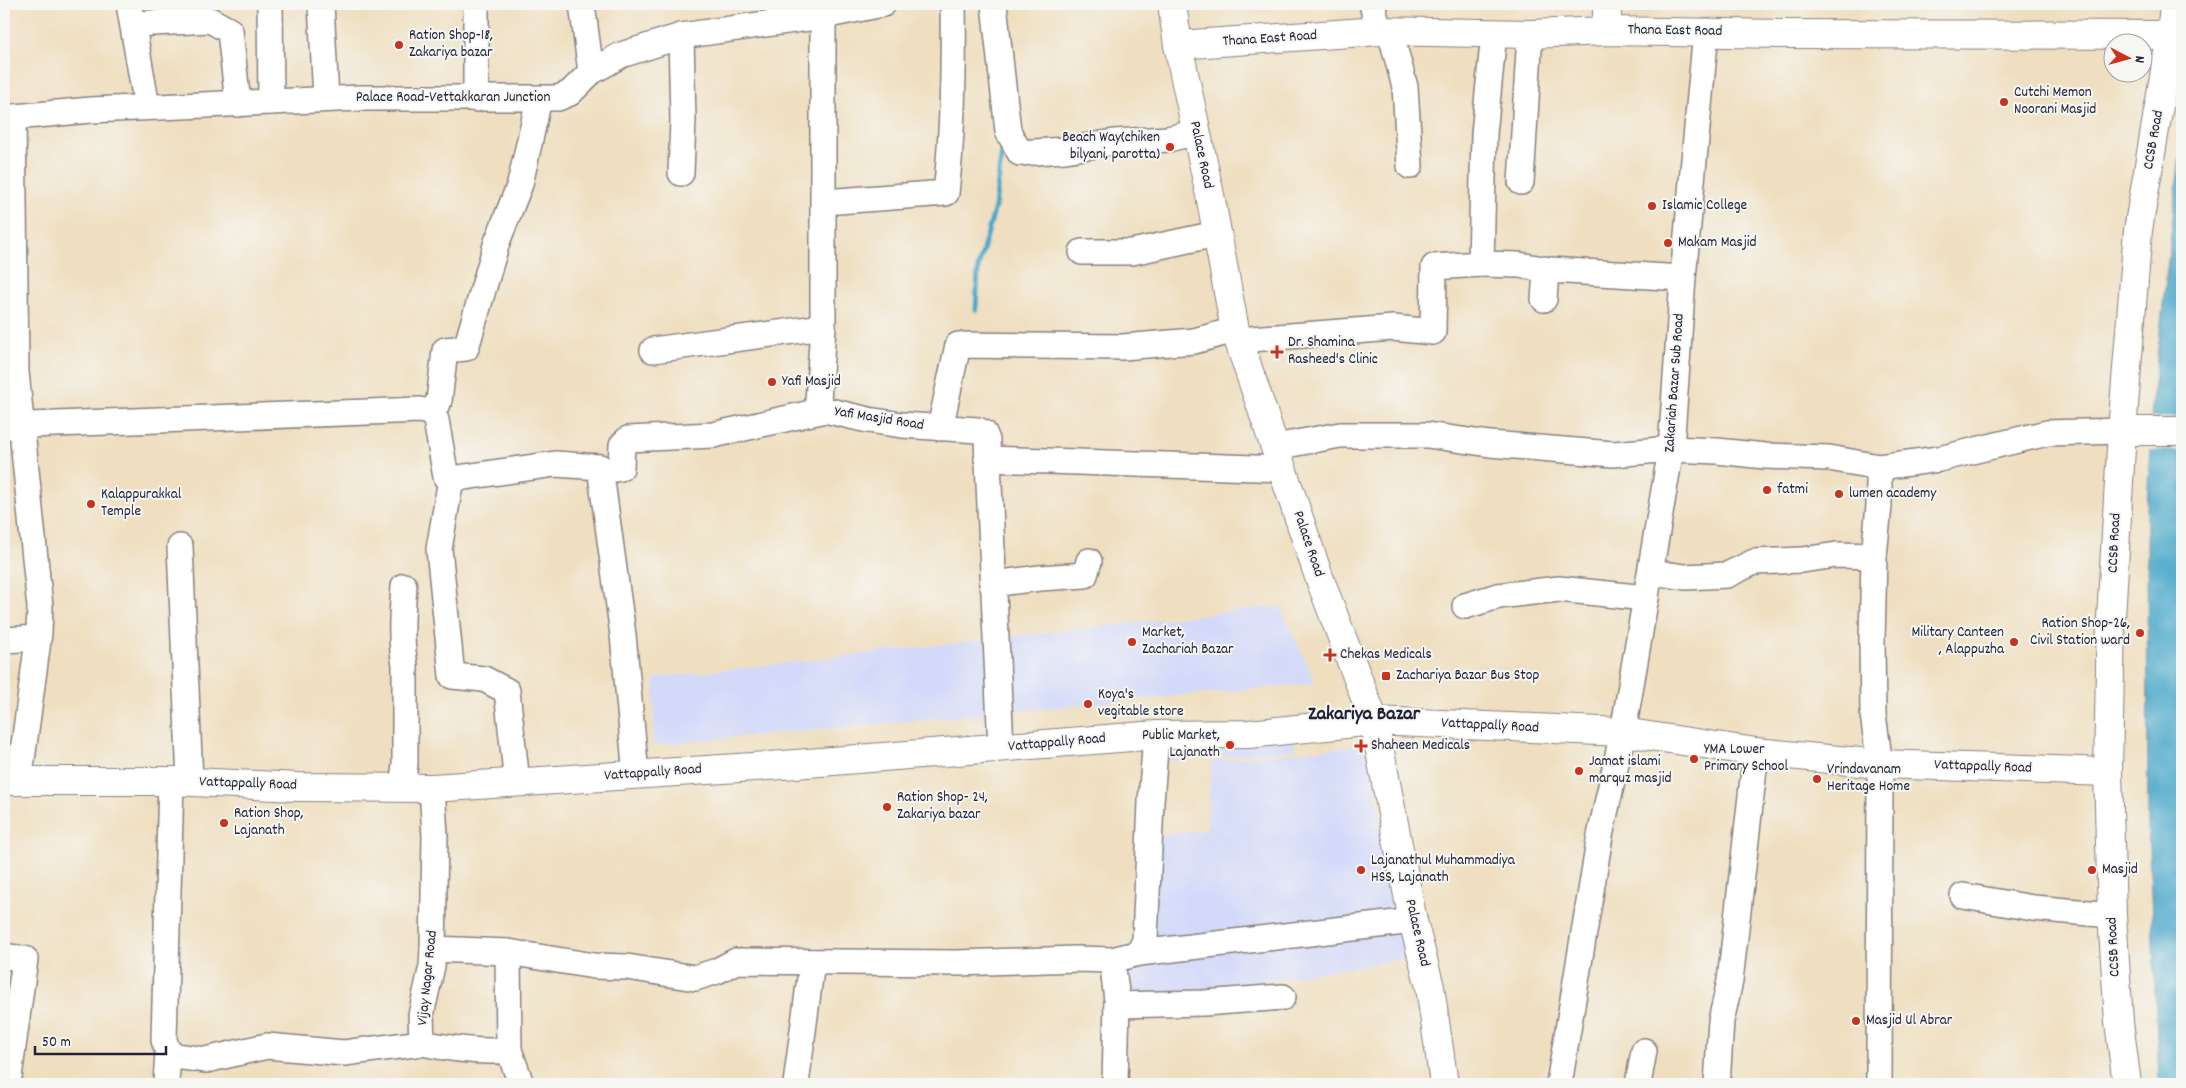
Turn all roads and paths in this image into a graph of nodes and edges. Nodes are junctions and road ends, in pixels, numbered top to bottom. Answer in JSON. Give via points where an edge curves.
{"nodes":[{"id":1,"x":270,"y":4,"type":"edge"},
{"id":2,"x":321,"y":4,"type":"edge"},
{"id":3,"x":476,"y":4,"type":"edge"},
{"id":4,"x":582,"y":4,"type":"edge"},
{"id":5,"x":883,"y":4,"type":"edge"},
{"id":6,"x":953,"y":4,"type":"edge"},
{"id":7,"x":994,"y":4,"type":"edge"},
{"id":8,"x":1172,"y":4,"type":"edge"},
{"id":9,"x":1372,"y":4,"type":"edge"},
{"id":10,"x":1606,"y":4,"type":"edge"},
{"id":11,"x":2174,"y":4,"type":"edge"},
{"id":12,"x":131,"y":14,"type":"edge"},
{"id":13,"x":823,"y":16,"type":"junction"},
{"id":14,"x":1607,"y":30,"type":"junction"},
{"id":15,"x":1384,"y":31,"type":"junction"},
{"id":16,"x":1706,"y":31,"type":"junction"},
{"id":17,"x":1494,"y":33,"type":"junction"},
{"id":18,"x":1530,"y":34,"type":"junction"},
{"id":19,"x":2171,"y":35,"type":"junction"},
{"id":20,"x":681,"y":36,"type":"junction"},
{"id":21,"x":1178,"y":45,"type":"junction"},
{"id":22,"x":591,"y":72,"type":"junction"},
{"id":23,"x":476,"y":99,"type":"junction"},
{"id":24,"x":539,"y":99,"type":"junction"},
{"id":25,"x":326,"y":100,"type":"junction"},
{"id":26,"x":271,"y":102,"type":"junction"},
{"id":27,"x":238,"y":104,"type":"junction"},
{"id":28,"x":147,"y":107,"type":"junction"},
{"id":29,"x":9,"y":117,"type":"edge"},
{"id":30,"x":1196,"y":132,"type":"junction"},
{"id":31,"x":1410,"y":166,"type":"dead end"},
{"id":32,"x":681,"y":173,"type":"dead end"},
{"id":33,"x":1521,"y":182,"type":"dead end"},
{"id":34,"x":824,"y":202,"type":"junction"},
{"id":35,"x":1216,"y":234,"type":"junction"},
{"id":36,"x":1082,"y":252,"type":"dead end"},
{"id":37,"x":1481,"y":264,"type":"junction"},
{"id":38,"x":1550,"y":270,"type":"junction"},
{"id":39,"x":1683,"y":278,"type":"junction"},
{"id":40,"x":1544,"y":299,"type":"dead end"},
{"id":41,"x":822,"y":327,"type":"junction"},
{"id":42,"x":1237,"y":335,"type":"junction"},
{"id":43,"x":653,"y":350,"type":"dead end"},
{"id":44,"x":10,"y":372,"type":"edge"},
{"id":45,"x":825,"y":410,"type":"junction"},
{"id":46,"x":431,"y":413,"type":"junction"},
{"id":47,"x":12,"y":426,"type":"edge"},
{"id":48,"x":940,"y":428,"type":"junction"},
{"id":49,"x":2133,"y":431,"type":"junction"},
{"id":50,"x":2182,"y":431,"type":"edge"},
{"id":51,"x":1671,"y":449,"type":"junction"},
{"id":52,"x":1278,"y":458,"type":"junction"},
{"id":53,"x":987,"y":459,"type":"junction"},
{"id":54,"x":1879,"y":466,"type":"junction"},
{"id":55,"x":602,"y":471,"type":"junction"},
{"id":56,"x":451,"y":479,"type":"junction"},
{"id":57,"x":180,"y":547,"type":"dead end"},
{"id":58,"x":1874,"y":556,"type":"junction"},
{"id":59,"x":1089,"y":561,"type":"dead end"},
{"id":60,"x":1650,"y":572,"type":"junction"},
{"id":61,"x":992,"y":584,"type":"junction"},
{"id":62,"x":404,"y":586,"type":"dead end"},
{"id":63,"x":1646,"y":598,"type":"junction"},
{"id":64,"x":1465,"y":606,"type":"dead end"},
{"id":65,"x":38,"y":638,"type":"junction"},
{"id":66,"x":4,"y":640,"type":"edge"},
{"id":67,"x":1374,"y":720,"type":"junction"},
{"id":68,"x":1624,"y":732,"type":"junction"},
{"id":69,"x":1156,"y":735,"type":"junction"},
{"id":70,"x":1001,"y":747,"type":"junction"},
{"id":71,"x":1756,"y":752,"type":"junction"},
{"id":72,"x":1880,"y":764,"type":"junction"},
{"id":73,"x":2108,"y":772,"type":"junction"},
{"id":74,"x":636,"y":775,"type":"junction"},
{"id":75,"x":12,"y":782,"type":"edge"},
{"id":76,"x":181,"y":782,"type":"junction"},
{"id":77,"x":516,"y":783,"type":"junction"},
{"id":78,"x":402,"y":788,"type":"junction"},
{"id":79,"x":432,"y":788,"type":"junction"},
{"id":80,"x":1963,"y":896,"type":"dead end"},
{"id":81,"x":2112,"y":915,"type":"junction"},
{"id":82,"x":1413,"y":922,"type":"junction"},
{"id":83,"x":433,"y":949,"type":"junction"},
{"id":84,"x":508,"y":952,"type":"junction"},
{"id":85,"x":1139,"y":953,"type":"junction"},
{"id":86,"x":4,"y":956,"type":"edge"},
{"id":87,"x":1112,"y":960,"type":"junction"},
{"id":88,"x":812,"y":962,"type":"junction"},
{"id":89,"x":1283,"y":997,"type":"dead end"},
{"id":90,"x":1117,"y":1005,"type":"junction"},
{"id":91,"x":422,"y":1044,"type":"junction"},
{"id":92,"x":510,"y":1050,"type":"junction"},
{"id":93,"x":1644,"y":1051,"type":"dead end"},
{"id":94,"x":168,"y":1052,"type":"junction"},
{"id":95,"x":8,"y":1084,"type":"edge"},
{"id":96,"x":166,"y":1084,"type":"edge"},
{"id":97,"x":521,"y":1084,"type":"edge"},
{"id":98,"x":796,"y":1084,"type":"edge"},
{"id":99,"x":1115,"y":1084,"type":"edge"},
{"id":100,"x":1444,"y":1084,"type":"edge"},
{"id":101,"x":1559,"y":1084,"type":"edge"},
{"id":102,"x":1638,"y":1084,"type":"edge"},
{"id":103,"x":1717,"y":1084,"type":"edge"},
{"id":104,"x":1879,"y":1084,"type":"edge"},
{"id":105,"x":2127,"y":1084,"type":"edge"}],
"edges":[{"from":1,"to":26,"type":"street"},
{"from":2,"to":25,"type":"street"},
{"from":3,"to":23,"type":"street"},
{"from":4,"to":22,"type":"street"},
{"from":5,"to":13,"type":"street","name":"Palace Road-Vettakkaran Junction"},
{"from":6,"to":34,"type":"street","via":[[954,72],[946,193]]},
{"from":7,"to":30,"type":"street","via":[[1008,131],[1020,153],[1168,139]]},
{"from":8,"to":21,"type":"main road","name":"Palace Road"},
{"from":9,"to":15,"type":"street"},
{"from":10,"to":14,"type":"main road"},
{"from":11,"to":19,"type":"main road","name":"CCSB Road"},
{"from":12,"to":27,"type":"street","via":[[210,20],[230,31]]},
{"from":12,"to":28,"type":"street"},
{"from":13,"to":20,"type":"street","name":"Palace Road-Vettakkaran Junction"},
{"from":13,"to":34,"type":"street","name":"Yafi Masjid Road"},
{"from":14,"to":16,"type":"main road","name":"Thana East Road"},
{"from":14,"to":18,"type":"main road","name":"Thana East Road"},
{"from":15,"to":17,"type":"main road","name":"Thana East Road"},
{"from":15,"to":21,"type":"main road","name":"Thana East Road"},
{"from":15,"to":31,"type":"street","via":[[1404,87]]},
{"from":16,"to":19,"type":"main road","name":"Thana East Road"},
{"from":16,"to":39,"type":"street","name":"Zakariah Bazar Sub Road"},
{"from":17,"to":18,"type":"main road","name":"Thana East Road"},
{"from":17,"to":37,"type":"street","via":[[1484,134]]},
{"from":18,"to":33,"type":"street"},
{"from":19,"to":49,"type":"main road","name":"CCSB Road","via":[[2138,230]]},
{"from":20,"to":22,"type":"street","name":"Palace Road-Vettakkaran Junction","via":[[621,55]]},
{"from":20,"to":32,"type":"street"},
{"from":21,"to":30,"type":"main road","name":"Palace Road"},
{"from":22,"to":24,"type":"street","name":"Palace Road-Vettakkaran Junction","via":[[570,94]]},
{"from":23,"to":24,"type":"street","name":"Palace Road-Vettakkaran Junction"},
{"from":23,"to":25,"type":"street","name":"Palace Road-Vettakkaran Junction"},
{"from":24,"to":46,"type":"street","via":[[520,184],[498,242],[466,348],[445,350],[439,401]]},
{"from":25,"to":26,"type":"street","name":"Palace Road-Vettakkaran Junction"},
{"from":26,"to":27,"type":"street","name":"Palace Road-Vettakkaran Junction"},
{"from":27,"to":28,"type":"street","name":"Palace Road-Vettakkaran Junction"},
{"from":28,"to":29,"type":"street","name":"Palace Road-Vettakkaran Junction"},
{"from":29,"to":44,"type":"street"},
{"from":30,"to":35,"type":"main road","name":"Palace Road"},
{"from":34,"to":41,"type":"street","name":"Yafi Masjid Road"},
{"from":35,"to":36,"type":"street","via":[[1132,252]]},
{"from":35,"to":42,"type":"main road","name":"Palace Road"},
{"from":37,"to":38,"type":"street"},
{"from":37,"to":42,"type":"street","via":[[1434,267],[1433,332],[1393,328]]},
{"from":38,"to":39,"type":"street"},
{"from":38,"to":40,"type":"street","via":[[1546,273]]},
{"from":39,"to":51,"type":"street","name":"Zakariah Bazar Sub Road"},
{"from":41,"to":43,"type":"street"},
{"from":41,"to":45,"type":"street","name":"Yafi Masjid Road","via":[[818,401]]},
{"from":42,"to":48,"type":"street","via":[[1123,347],[958,345]]},
{"from":42,"to":52,"type":"main road","name":"Palace Road"},
{"from":44,"to":47,"type":"street"},
{"from":45,"to":48,"type":"street","name":"Yafi Masjid Road","via":[[868,420]]},
{"from":45,"to":55,"type":"street","via":[[713,435],[628,438],[622,445],[621,468]]},
{"from":46,"to":47,"type":"street","via":[[420,410]]},
{"from":46,"to":56,"type":"street","via":[[436,420],[446,477]]},
{"from":47,"to":65,"type":"street","via":[[25,477],[38,577]]},
{"from":48,"to":53,"type":"street","name":"Yafi Masjid Road","via":[[984,433]]},
{"from":49,"to":50,"type":"main road"},
{"from":49,"to":54,"type":"street","via":[[2048,433],[1939,459]]},
{"from":49,"to":73,"type":"main road","name":"CCSB Road","via":[[2111,618]]},
{"from":51,"to":52,"type":"street","via":[[1613,454],[1490,444],[1427,435],[1340,435]]},
{"from":51,"to":54,"type":"street","via":[[1829,458]]},
{"from":51,"to":60,"type":"street","name":"Zakariah Bazar Sub Road"},
{"from":52,"to":53,"type":"street"},
{"from":52,"to":67,"type":"main road","name":"Palace Road"},
{"from":53,"to":61,"type":"street","name":"Yafi Masjid Road"},
{"from":54,"to":58,"type":"street"},
{"from":55,"to":56,"type":"street","via":[[596,466],[555,464]]},
{"from":55,"to":74,"type":"street","via":[[623,635]]},
{"from":56,"to":77,"type":"street","via":[[439,548],[452,676],[484,679],[507,691]]},
{"from":57,"to":76,"type":"street"},
{"from":58,"to":60,"type":"street","via":[[1754,562],[1727,575],[1714,576],[1685,577]]},
{"from":58,"to":72,"type":"street","via":[[1873,715]]},
{"from":59,"to":61,"type":"street","via":[[1085,575]]},
{"from":60,"to":63,"type":"street","name":"Zakariah Bazar Sub Road"},
{"from":61,"to":70,"type":"street","name":"Yafi Masjid Road"},
{"from":62,"to":78,"type":"street","via":[[405,764]]},
{"from":63,"to":64,"type":"street","via":[[1559,589],[1498,596]]},
{"from":63,"to":68,"type":"street","name":"Zakariah Bazar Sub Road"},
{"from":65,"to":66,"type":"street"},
{"from":65,"to":75,"type":"street"},
{"from":67,"to":68,"type":"main road","name":"Vattappally Road"},
{"from":67,"to":69,"type":"main road","name":"Vattappally Road","via":[[1250,734]]},
{"from":67,"to":82,"type":"main road","name":"Palace Road"},
{"from":68,"to":71,"type":"main road","name":"Vattappally Road"},
{"from":68,"to":101,"type":"street","name":"Zakariah Bazar Sub Road","via":[[1600,836]]},
{"from":69,"to":70,"type":"main road","name":"Vattappally Road"},
{"from":69,"to":85,"type":"street","via":[[1145,940]]},
{"from":70,"to":74,"type":"main road","name":"Vattappally Road"},
{"from":71,"to":72,"type":"main road","name":"Vattappally Road"},
{"from":71,"to":103,"type":"street","via":[[1730,982],[1721,1022]]},
{"from":72,"to":73,"type":"main road","name":"Vattappally Road"},
{"from":72,"to":104,"type":"street"},
{"from":73,"to":81,"type":"main road","name":"CCSB Road"},
{"from":74,"to":77,"type":"main road","name":"Vattappally Road"},
{"from":75,"to":76,"type":"main road","name":"Vattappally Road"},
{"from":76,"to":78,"type":"main road","name":"Vattappally Road"},
{"from":76,"to":94,"type":"street","via":[[164,1040]]},
{"from":77,"to":79,"type":"main road","name":"Vattappally Road"},
{"from":78,"to":79,"type":"main road","name":"Vattappally Road"},
{"from":79,"to":83,"type":"street","name":"Vijay Nagar Road","via":[[435,836]]},
{"from":80,"to":81,"type":"street","via":[[2034,908]]},
{"from":81,"to":105,"type":"main road","name":"CCSB Road"},
{"from":82,"to":85,"type":"street"},
{"from":82,"to":100,"type":"main road","name":"Palace Road","via":[[1430,987]]},
{"from":83,"to":84,"type":"street"},
{"from":83,"to":91,"type":"street","name":"Vijay Nagar Road","via":[[421,1015]]},
{"from":84,"to":88,"type":"street","via":[[695,978],[736,961]]},
{"from":84,"to":92,"type":"street"},
{"from":85,"to":87,"type":"street"},
{"from":86,"to":95,"type":"street","via":[[25,959]]},
{"from":87,"to":88,"type":"street"},
{"from":87,"to":90,"type":"street"},
{"from":88,"to":98,"type":"street"},
{"from":89,"to":90,"type":"street"},
{"from":90,"to":99,"type":"street"},
{"from":91,"to":92,"type":"street","name":"Vijay Nagar Road","via":[[458,1050]]},
{"from":91,"to":94,"type":"street","via":[[344,1053],[267,1046],[206,1060]]},
{"from":92,"to":97,"type":"street"},
{"from":93,"to":102,"type":"street"},
{"from":94,"to":96,"type":"street"}]}
